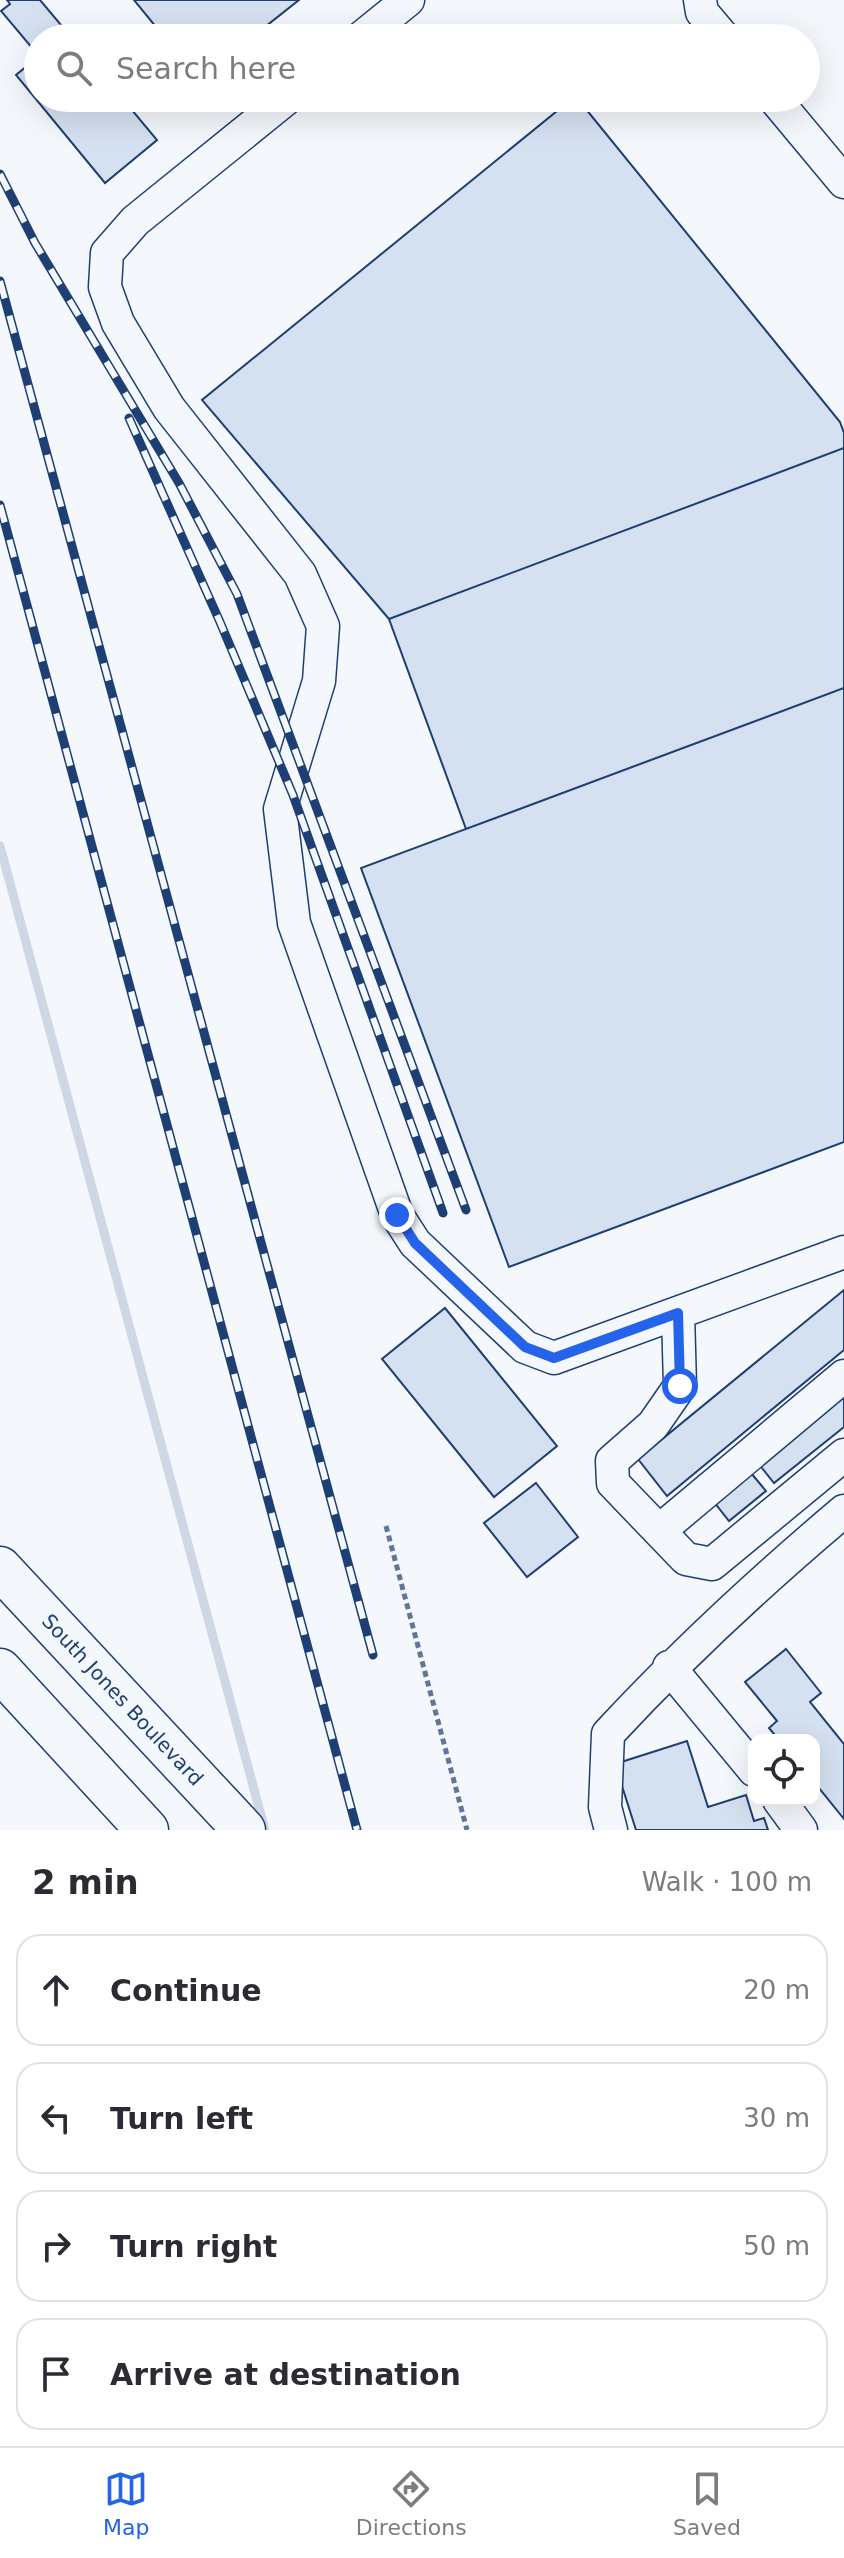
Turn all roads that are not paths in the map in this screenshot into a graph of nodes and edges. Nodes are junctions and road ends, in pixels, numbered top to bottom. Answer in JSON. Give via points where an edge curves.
{"nodes":[{"id":1,"x":408,"y":0,"type":"edge"},
{"id":2,"x":700,"y":0,"type":"edge"},
{"id":3,"x":378,"y":24,"type":"edge"},
{"id":4,"x":712,"y":24,"type":"edge"},
{"id":5,"x":270,"y":112,"type":"edge"},
{"id":6,"x":786,"y":112,"type":"edge"},
{"id":7,"x":844,"y":182,"type":"edge"},
{"id":8,"x":844,"y":1252,"type":"edge"},
{"id":9,"x":678,"y":1313,"type":"junction"},
{"id":10,"x":844,"y":1376,"type":"edge"},
{"id":11,"x":844,"y":1455,"type":"edge"},
{"id":12,"x":844,"y":1511,"type":"edge"},
{"id":13,"x":665,"y":1538,"type":"junction"},
{"id":14,"x":0,"y":1568,"type":"edge"},
{"id":15,"x":669,"y":1667,"type":"junction"},
{"id":16,"x":0,"y":1670,"type":"edge"},
{"id":17,"x":748,"y":1763,"type":"edge"},
{"id":18,"x":783,"y":1806,"type":"edge"},
{"id":19,"x":147,"y":1830,"type":"edge"},
{"id":20,"x":244,"y":1830,"type":"edge"},
{"id":21,"x":611,"y":1830,"type":"edge"},
{"id":22,"x":801,"y":1830,"type":"edge"}],
"edges":[{"from":1,"to":3,"type":"lane"},
{"from":2,"to":4,"type":"lane"},
{"from":5,"to":9,"type":"lane","via":[[135,221],[107,253],[105,287],[118,323],[169,408],[300,574],[323,626],[319,681],[280,809],[294,923],[397,1215],[415,1243],[525,1347],[554,1358]]},
{"from":6,"to":7,"type":"lane"},
{"from":8,"to":9,"type":"lane"},
{"from":9,"to":13,"type":"lane","via":[[680,1386],[653,1425],[612,1461],[613,1483]]},
{"from":10,"to":13,"type":"lane"},
{"from":11,"to":13,"type":"lane","via":[[712,1564],[686,1559]]},
{"from":12,"to":15,"type":"lane"},
{"from":14,"to":20,"type":"main road","name":"South Jones Boulevard"},
{"from":15,"to":17,"type":"lane"},
{"from":15,"to":21,"type":"lane","via":[[608,1734],[605,1807]]},
{"from":16,"to":19,"type":"main road"},
{"from":18,"to":22,"type":"lane"}]}
